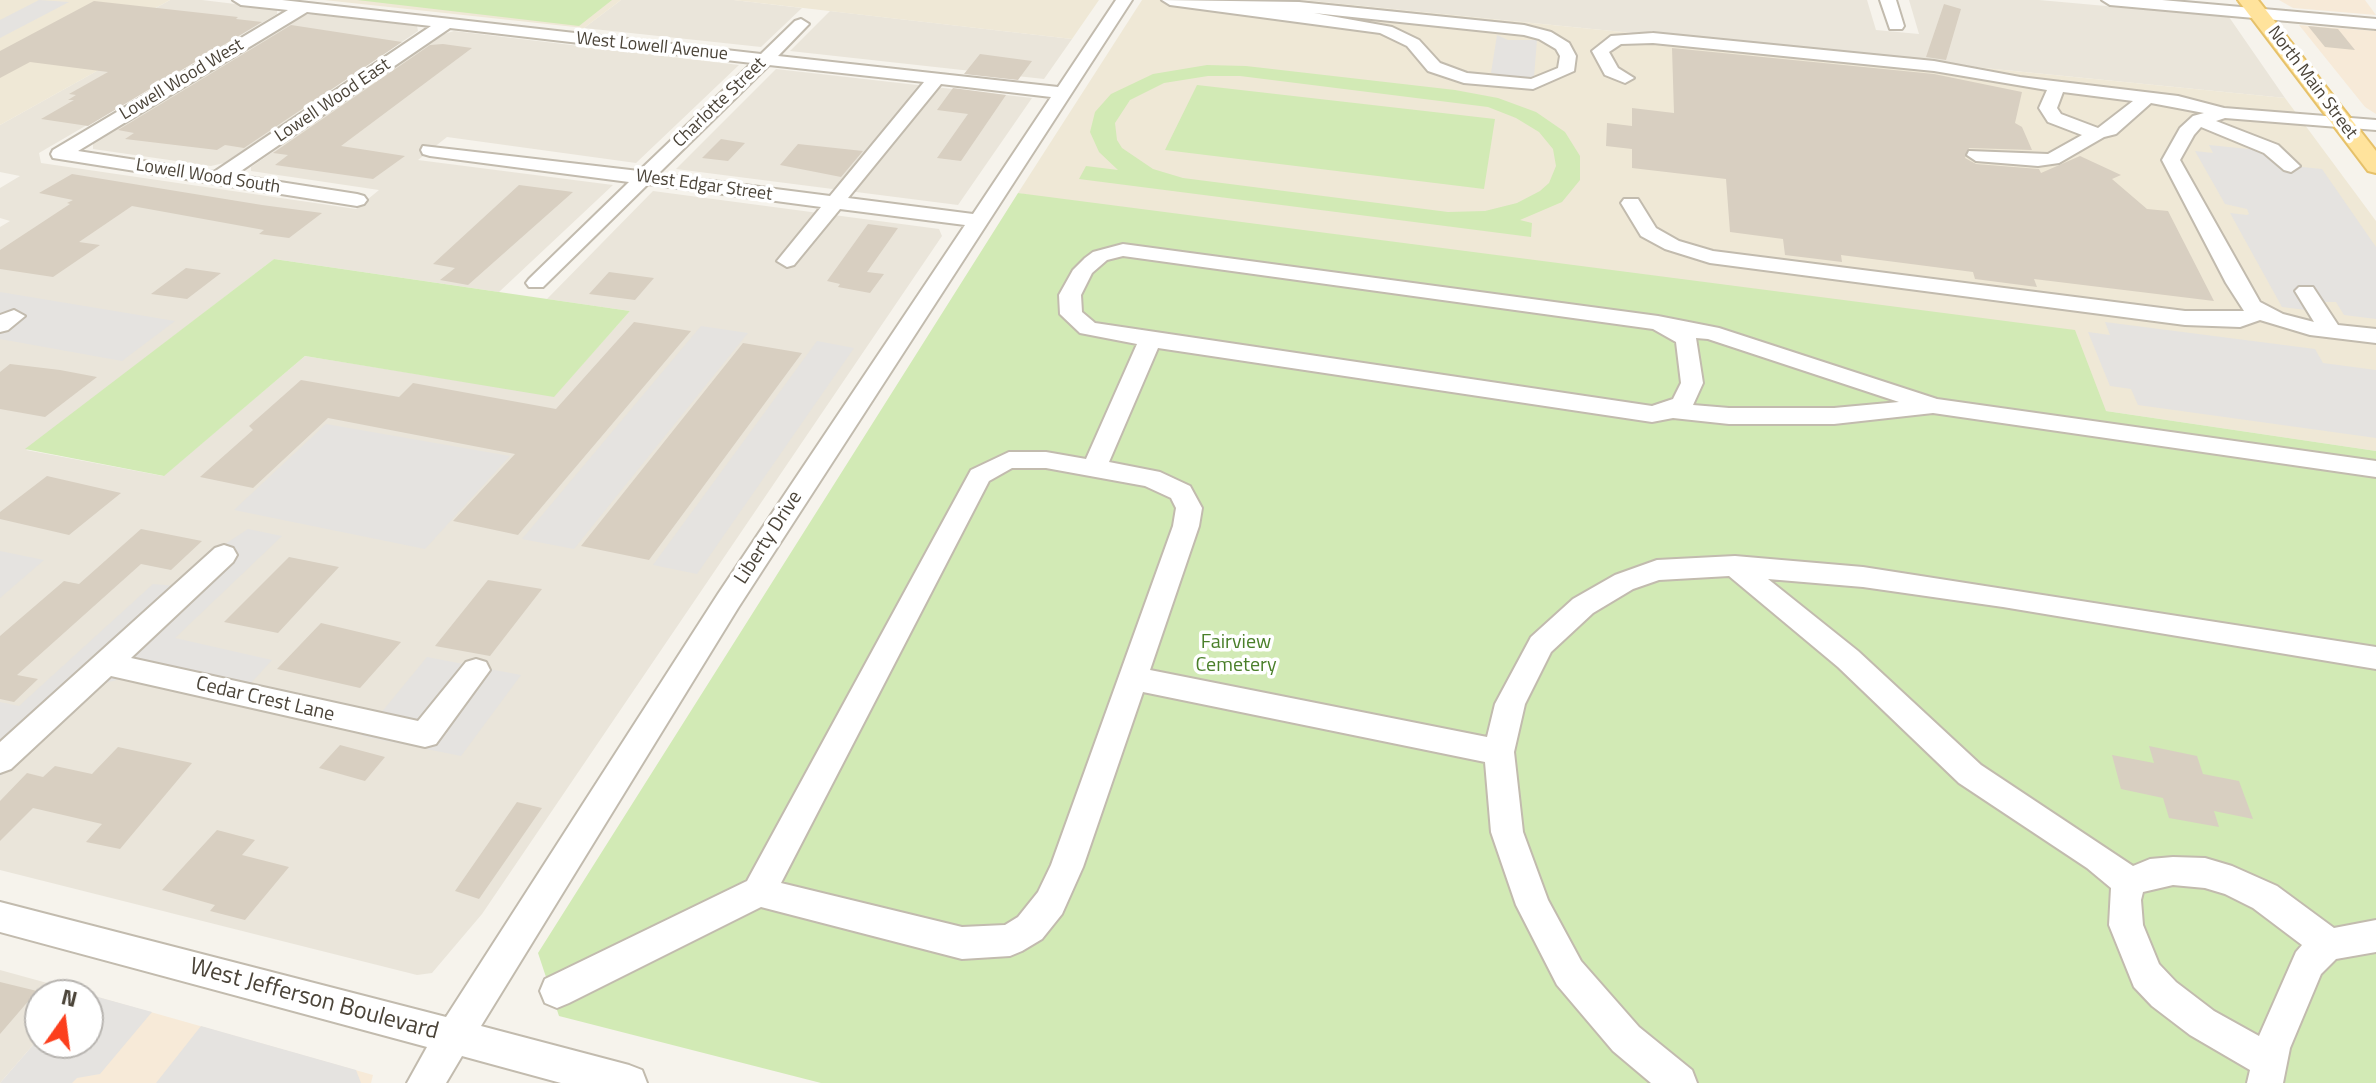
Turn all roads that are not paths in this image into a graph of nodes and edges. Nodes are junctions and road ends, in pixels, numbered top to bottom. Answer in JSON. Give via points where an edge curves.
{"nodes":[{"id":1,"x":241,"y":0,"type":"edge"},
{"id":2,"x":1124,"y":0,"type":"edge"},
{"id":3,"x":1170,"y":0,"type":"edge"},
{"id":4,"x":1888,"y":0,"type":"edge"},
{"id":5,"x":2110,"y":0,"type":"edge"},
{"id":6,"x":2128,"y":1,"type":"edge"},
{"id":7,"x":1222,"y":6,"type":"junction"},
{"id":8,"x":2253,"y":6,"type":"edge"},
{"id":9,"x":304,"y":7,"type":"junction"},
{"id":10,"x":1450,"y":22,"type":"junction"},
{"id":11,"x":447,"y":23,"type":"junction"},
{"id":12,"x":801,"y":24,"type":"dead end"},
{"id":13,"x":2376,"y":24,"type":"edge"},
{"id":14,"x":1896,"y":26,"type":"dead end"},
{"id":15,"x":1413,"y":43,"type":"junction"},
{"id":16,"x":765,"y":59,"type":"junction"},
{"id":17,"x":1625,"y":78,"type":"dead end"},
{"id":18,"x":936,"y":79,"type":"junction"},
{"id":19,"x":2058,"y":87,"type":"junction"},
{"id":20,"x":1063,"y":93,"type":"junction"},
{"id":21,"x":2146,"y":98,"type":"junction"},
{"id":22,"x":2224,"y":113,"type":"junction"},
{"id":23,"x":2199,"y":120,"type":"junction"},
{"id":24,"x":2340,"y":121,"type":"junction"},
{"id":25,"x":2376,"y":125,"type":"edge"},
{"id":26,"x":2098,"y":133,"type":"junction"},
{"id":27,"x":430,"y":150,"type":"dead end"},
{"id":28,"x":60,"y":154,"type":"joint"},
{"id":29,"x":1976,"y":155,"type":"dead end"},
{"id":30,"x":2291,"y":166,"type":"dead end"},
{"id":31,"x":2376,"y":166,"type":"edge"},
{"id":32,"x":218,"y":178,"type":"junction"},
{"id":33,"x":644,"y":178,"type":"junction"},
{"id":34,"x":357,"y":200,"type":"dead end"},
{"id":35,"x":834,"y":203,"type":"junction"},
{"id":36,"x":1631,"y":203,"type":"dead end"},
{"id":37,"x":977,"y":221,"type":"junction"},
{"id":38,"x":787,"y":261,"type":"dead end"},
{"id":39,"x":536,"y":283,"type":"dead end"},
{"id":40,"x":2306,"y":291,"type":"dead end"},
{"id":41,"x":2261,"y":312,"type":"junction"},
{"id":42,"x":1671,"y":328,"type":"junction"},
{"id":43,"x":2331,"y":331,"type":"junction"},
{"id":44,"x":2376,"y":336,"type":"edge"},
{"id":45,"x":1150,"y":340,"type":"junction"},
{"id":46,"x":1935,"y":406,"type":"junction"},
{"id":47,"x":1673,"y":410,"type":"junction"},
{"id":48,"x":1094,"y":468,"type":"junction"},
{"id":49,"x":2376,"y":469,"type":"edge"},
{"id":50,"x":224,"y":555,"type":"dead end"},
{"id":51,"x":1735,"y":566,"type":"junction"},
{"id":52,"x":2376,"y":658,"type":"edge"},
{"id":53,"x":106,"y":664,"type":"junction"},
{"id":54,"x":476,"y":670,"type":"dead end"},
{"id":55,"x":1132,"y":678,"type":"junction"},
{"id":56,"x":1499,"y":752,"type":"junction"},
{"id":57,"x":0,"y":760,"type":"edge"},
{"id":58,"x":2129,"y":883,"type":"junction"},
{"id":59,"x":759,"y":892,"type":"junction"},
{"id":60,"x":0,"y":917,"type":"edge"},
{"id":61,"x":2376,"y":936,"type":"edge"},
{"id":62,"x":2329,"y":945,"type":"junction"},
{"id":63,"x":557,"y":991,"type":"dead end"},
{"id":64,"x":454,"y":1037,"type":"junction"},
{"id":65,"x":2267,"y":1072,"type":"edge"},
{"id":66,"x":425,"y":1083,"type":"edge"},
{"id":67,"x":629,"y":1083,"type":"edge"},
{"id":68,"x":1679,"y":1083,"type":"edge"}],
"edges":[{"from":1,"to":9,"type":"street","name":"West Lowell Avenue"},
{"from":2,"to":20,"type":"street","name":"Liberty Drive"},
{"from":3,"to":7,"type":"street"},
{"from":4,"to":14,"type":"street"},
{"from":5,"to":6,"type":"street"},
{"from":6,"to":8,"type":"street"},
{"from":7,"to":10,"type":"street","via":[[1299,7]]},
{"from":7,"to":15,"type":"street","via":[[1362,24]]},
{"from":8,"to":13,"type":"street"},
{"from":8,"to":24,"type":"main road","name":"North Main Street"},
{"from":9,"to":11,"type":"street","name":"West Lowell Avenue"},
{"from":9,"to":28,"type":"street","name":"Lowell Wood West"},
{"from":10,"to":15,"type":"street"},
{"from":10,"to":15,"type":"street","via":[[1545,35],[1563,46],[1566,71],[1533,84],[1464,78],[1434,67]]},
{"from":11,"to":16,"type":"street","name":"West Lowell Avenue"},
{"from":11,"to":32,"type":"street","name":"Lowell Wood East"},
{"from":12,"to":16,"type":"street","name":"Charlotte Street"},
{"from":16,"to":18,"type":"street","name":"West Lowell Avenue"},
{"from":16,"to":33,"type":"street","name":"Charlotte Street"},
{"from":17,"to":19,"type":"street","via":[[1611,71],[1600,51],[1617,39],[1634,37],[1934,66]]},
{"from":18,"to":20,"type":"street","name":"West Lowell Avenue"},
{"from":18,"to":35,"type":"street"},
{"from":19,"to":21,"type":"street"},
{"from":19,"to":26,"type":"street","via":[[2048,108],[2054,118]]},
{"from":20,"to":37,"type":"street","name":"Liberty Drive"},
{"from":21,"to":22,"type":"street"},
{"from":21,"to":26,"type":"street","via":[[2110,130]]},
{"from":22,"to":23,"type":"street"},
{"from":22,"to":24,"type":"street"},
{"from":23,"to":30,"type":"street","via":[[2271,149]]},
{"from":23,"to":41,"type":"street","via":[[2171,160],[2236,283]]},
{"from":24,"to":25,"type":"street"},
{"from":24,"to":31,"type":"main road","name":"North Main Street"},
{"from":26,"to":29,"type":"street","via":[[2052,159]]},
{"from":27,"to":33,"type":"street","name":"West Edgar Street"},
{"from":28,"to":32,"type":"street","name":"Lowell Wood South"},
{"from":32,"to":34,"type":"street","name":"Lowell Wood South"},
{"from":33,"to":35,"type":"street","name":"West Edgar Street"},
{"from":33,"to":39,"type":"street","name":"Charlotte Street"},
{"from":35,"to":37,"type":"street","name":"West Edgar Street"},
{"from":35,"to":38,"type":"street"},
{"from":36,"to":41,"type":"street","via":[[1648,232],[1710,257],[2185,318],[2240,320]]},
{"from":37,"to":64,"type":"street","name":"Liberty Drive","via":[[728,601]]},
{"from":40,"to":43,"type":"street"},
{"from":41,"to":43,"type":"street"},
{"from":42,"to":45,"type":"street","via":[[1640,319],[1154,252],[1123,250],[1100,256],[1083,270],[1070,295],[1071,314],[1088,328]]},
{"from":42,"to":46,"type":"street","via":[[1711,333]]},
{"from":42,"to":47,"type":"street","via":[[1687,341],[1692,383],[1687,398]]},
{"from":43,"to":44,"type":"street"},
{"from":45,"to":47,"type":"street","via":[[1626,411]]},
{"from":45,"to":48,"type":"street"},
{"from":46,"to":47,"type":"street","via":[[1834,416]]},
{"from":46,"to":49,"type":"street"},
{"from":48,"to":55,"type":"street","via":[[1170,485],[1181,492],[1189,508]]},
{"from":48,"to":59,"type":"street","via":[[1026,458],[1000,463],[980,476]]},
{"from":50,"to":53,"type":"street"},
{"from":51,"to":52,"type":"street","via":[[1988,594]]},
{"from":51,"to":56,"type":"street","via":[[1657,570],[1583,606],[1555,630],[1528,665],[1510,704]]},
{"from":51,"to":58,"type":"street","via":[[1848,659],[1970,774]]},
{"from":53,"to":54,"type":"street","name":"Cedar Crest Lane","via":[[425,735]]},
{"from":53,"to":57,"type":"street"},
{"from":55,"to":56,"type":"street"},
{"from":55,"to":59,"type":"street","via":[[1067,867],[1040,916],[1010,940],[962,943],[929,937]]},
{"from":56,"to":68,"type":"street","via":[[1511,845],[1533,905],[1562,959],[1615,1027]]},
{"from":58,"to":62,"type":"street","via":[[2173,871],[2232,881],[2265,897]]},
{"from":58,"to":65,"type":"street","via":[[2126,925],[2146,975]]},
{"from":59,"to":63,"type":"street"},
{"from":60,"to":64,"type":"street","name":"West Jefferson Boulevard"},
{"from":61,"to":62,"type":"street"},
{"from":62,"to":65,"type":"street","via":[[2308,963]]},
{"from":64,"to":66,"type":"street","name":"Liberty Drive"},
{"from":64,"to":67,"type":"street","name":"West Jefferson Boulevard"}]}
